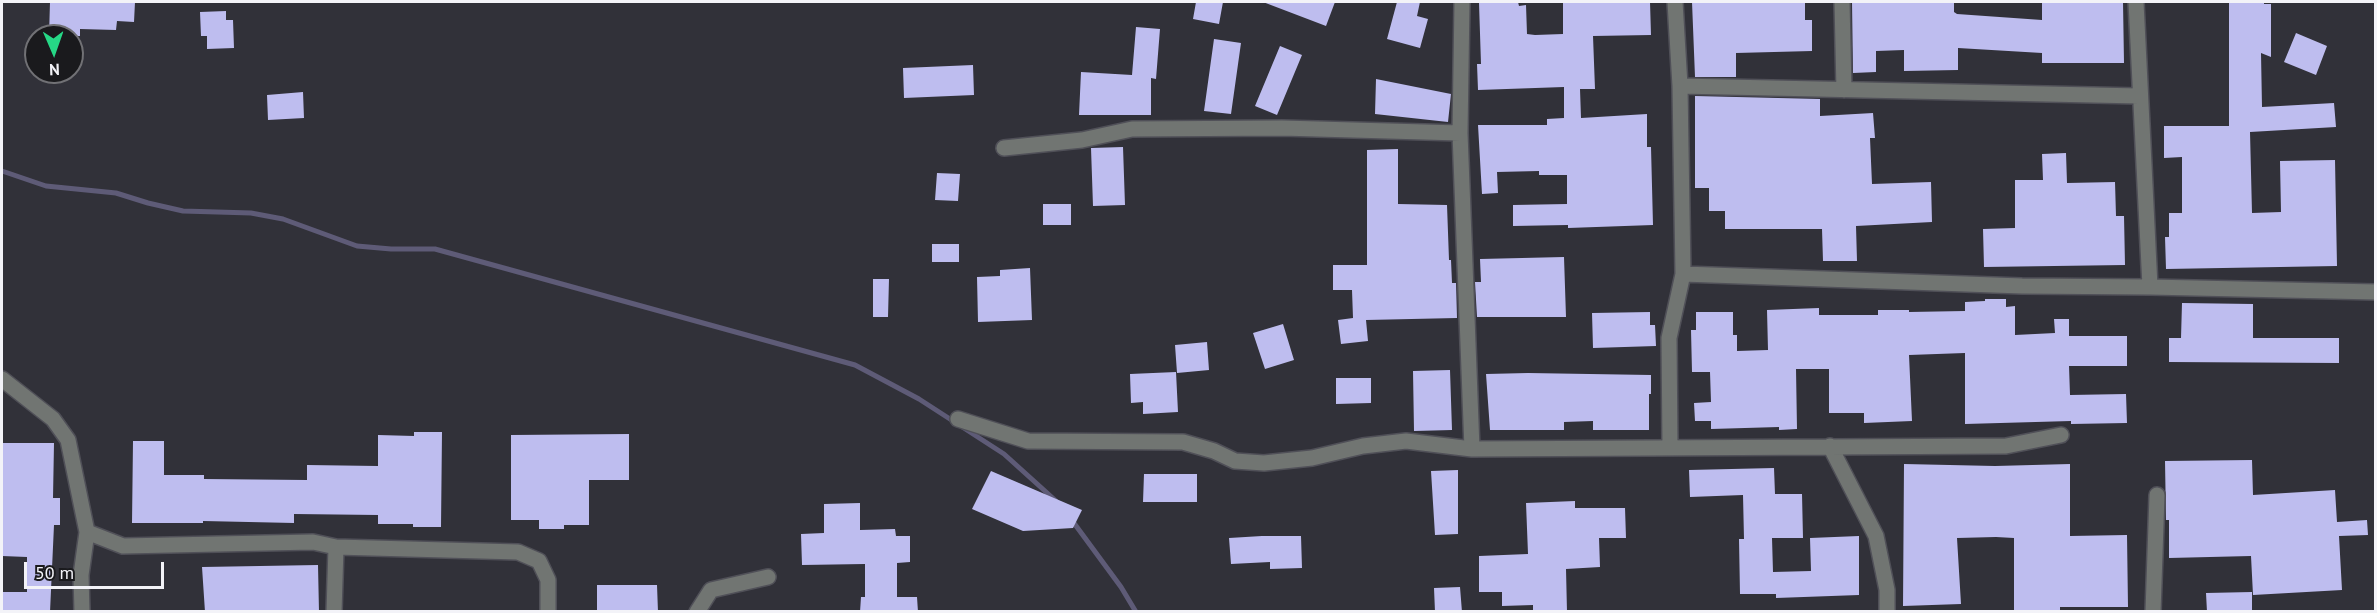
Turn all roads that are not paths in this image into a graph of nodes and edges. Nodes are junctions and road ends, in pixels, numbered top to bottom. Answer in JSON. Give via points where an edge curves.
{"nodes":[{"id":1,"x":1462,"y":2,"type":"edge"},
{"id":2,"x":1675,"y":2,"type":"edge"},
{"id":3,"x":1842,"y":2,"type":"edge"},
{"id":4,"x":2136,"y":2,"type":"edge"},
{"id":5,"x":1680,"y":86,"type":"junction"},
{"id":6,"x":1844,"y":90,"type":"junction"},
{"id":7,"x":2139,"y":96,"type":"junction"},
{"id":8,"x":1460,"y":133,"type":"junction"},
{"id":9,"x":1004,"y":148,"type":"dead end"},
{"id":10,"x":1683,"y":274,"type":"junction"},
{"id":11,"x":2150,"y":287,"type":"junction"},
{"id":12,"x":2376,"y":292,"type":"edge"},
{"id":13,"x":2,"y":379,"type":"edge"},
{"id":14,"x":958,"y":419,"type":"dead end"},
{"id":15,"x":2061,"y":435,"type":"dead end"},
{"id":16,"x":1830,"y":446,"type":"junction"},
{"id":17,"x":1670,"y":447,"type":"junction"},
{"id":18,"x":1472,"y":449,"type":"junction"},
{"id":19,"x":2157,"y":495,"type":"dead end"},
{"id":20,"x":87,"y":532,"type":"junction"},
{"id":21,"x":336,"y":548,"type":"junction"},
{"id":22,"x":768,"y":577,"type":"dead end"},
{"id":23,"x":82,"y":612,"type":"edge"},
{"id":24,"x":333,"y":612,"type":"edge"},
{"id":25,"x":548,"y":612,"type":"edge"},
{"id":26,"x":697,"y":612,"type":"edge"},
{"id":27,"x":1887,"y":612,"type":"edge"},
{"id":28,"x":2153,"y":612,"type":"edge"}],
"edges":[{"from":1,"to":8,"type":"street"},
{"from":2,"to":5,"type":"street"},
{"from":3,"to":6,"type":"street"},
{"from":4,"to":7,"type":"street"},
{"from":5,"to":6,"type":"street"},
{"from":5,"to":10,"type":"street"},
{"from":6,"to":7,"type":"street"},
{"from":7,"to":11,"type":"street"},
{"from":8,"to":9,"type":"street","via":[[1131,129],[1082,140]]},
{"from":8,"to":18,"type":"street"},
{"from":10,"to":11,"type":"street"},
{"from":10,"to":17,"type":"street","via":[[1669,338]]},
{"from":11,"to":12,"type":"street"},
{"from":13,"to":20,"type":"street","via":[[53,419],[68,440]]},
{"from":14,"to":18,"type":"street","via":[[1028,441],[1183,442],[1235,461],[1264,463],[1406,441]]},
{"from":15,"to":16,"type":"street","via":[[2006,446]]},
{"from":16,"to":17,"type":"street"},
{"from":16,"to":27,"type":"street","via":[[1875,537],[1887,590]]},
{"from":17,"to":18,"type":"street"},
{"from":19,"to":28,"type":"street"},
{"from":20,"to":21,"type":"street","via":[[123,546],[313,542]]},
{"from":20,"to":23,"type":"street","via":[[81,575]]},
{"from":21,"to":24,"type":"street"},
{"from":21,"to":25,"type":"street","via":[[518,552],[539,561],[548,580]]},
{"from":22,"to":26,"type":"street","via":[[711,590]]}]}
